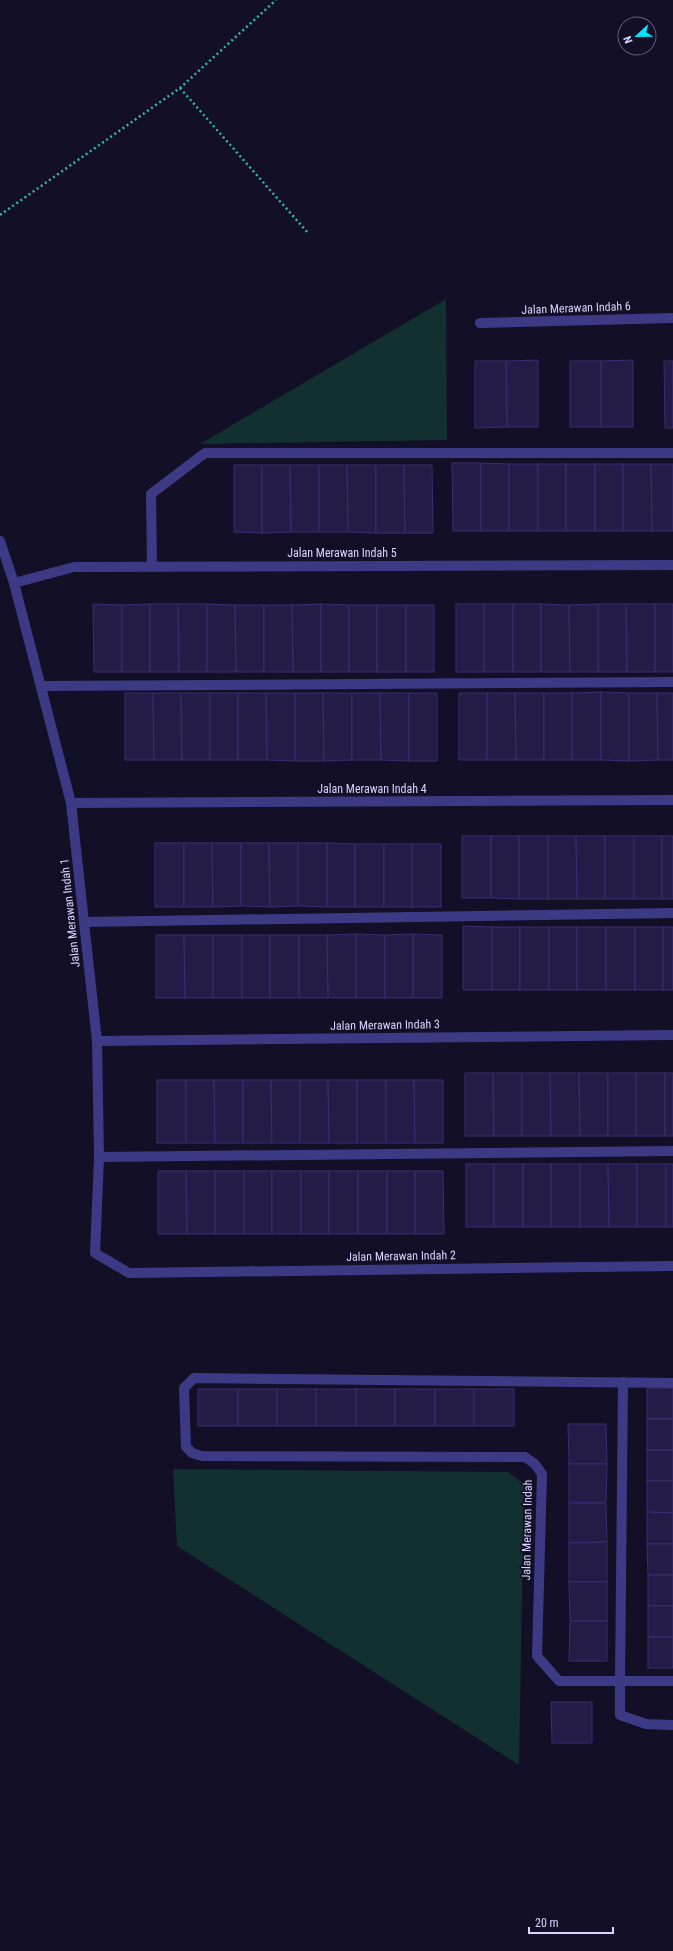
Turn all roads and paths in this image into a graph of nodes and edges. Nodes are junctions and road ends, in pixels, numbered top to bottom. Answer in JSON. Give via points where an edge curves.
{"nodes":[{"id":1,"x":276,"y":0,"type":"edge"},
{"id":2,"x":180,"y":88,"type":"junction"},
{"id":3,"x":0,"y":215,"type":"edge"},
{"id":4,"x":308,"y":233,"type":"dead end"},
{"id":5,"x":673,"y":318,"type":"edge"},
{"id":6,"x":480,"y":323,"type":"dead end"},
{"id":7,"x":673,"y":453,"type":"edge"},
{"id":8,"x":0,"y":541,"type":"edge"},
{"id":9,"x":673,"y":565,"type":"edge"},
{"id":10,"x":152,"y":567,"type":"junction"},
{"id":11,"x":14,"y":583,"type":"junction"},
{"id":12,"x":673,"y":682,"type":"edge"},
{"id":13,"x":41,"y":686,"type":"junction"},
{"id":14,"x":673,"y":800,"type":"edge"},
{"id":15,"x":71,"y":803,"type":"junction"},
{"id":16,"x":673,"y":912,"type":"edge"},
{"id":17,"x":84,"y":922,"type":"junction"},
{"id":18,"x":673,"y":1035,"type":"edge"},
{"id":19,"x":97,"y":1041,"type":"junction"},
{"id":20,"x":673,"y":1152,"type":"edge"},
{"id":21,"x":99,"y":1156,"type":"junction"},
{"id":22,"x":673,"y":1266,"type":"edge"},
{"id":23,"x":128,"y":1273,"type":"joint"},
{"id":24,"x":623,"y":1382,"type":"junction"},
{"id":25,"x":673,"y":1383,"type":"edge"},
{"id":26,"x":620,"y":1681,"type":"junction"},
{"id":27,"x":673,"y":1681,"type":"edge"},
{"id":28,"x":673,"y":1725,"type":"edge"}],
"edges":[{"from":1,"to":2,"type":"path"},
{"from":2,"to":3,"type":"path"},
{"from":2,"to":4,"type":"path"},
{"from":5,"to":6,"type":"street","name":"Jalan Merawan Indah 6"},
{"from":7,"to":10,"type":"street","via":[[205,453],[151,494]]},
{"from":8,"to":11,"type":"street","name":"Jalan Merawan Indah 1"},
{"from":9,"to":10,"type":"street","name":"Jalan Merawan Indah 5"},
{"from":10,"to":11,"type":"street","name":"Jalan Merawan Indah 5","via":[[74,567]]},
{"from":11,"to":13,"type":"street","name":"Jalan Merawan Indah 1"},
{"from":12,"to":13,"type":"street"},
{"from":13,"to":15,"type":"street","name":"Jalan Merawan Indah 1"},
{"from":14,"to":15,"type":"street","name":"Jalan Merawan Indah 4"},
{"from":15,"to":17,"type":"street","name":"Jalan Merawan Indah 1"},
{"from":16,"to":17,"type":"street"},
{"from":17,"to":19,"type":"street","name":"Jalan Merawan Indah 1"},
{"from":18,"to":19,"type":"street","name":"Jalan Merawan Indah 3"},
{"from":19,"to":21,"type":"street","name":"Jalan Merawan Indah 1"},
{"from":20,"to":21,"type":"street"},
{"from":21,"to":23,"type":"street","name":"Jalan Merawan Indah 1","via":[[95,1253]]},
{"from":22,"to":23,"type":"street","name":"Jalan Merawan Indah 2"},
{"from":24,"to":25,"type":"street"},
{"from":24,"to":26,"type":"street"},
{"from":24,"to":26,"type":"street","name":"Jalan Merawan Indah","via":[[194,1378],[184,1388],[186,1447],[192,1453],[202,1456],[525,1457],[535,1464],[542,1474],[537,1656],[559,1681]]},
{"from":26,"to":27,"type":"street","name":"Jalan Merawan Indah"},
{"from":26,"to":28,"type":"street","via":[[620,1715],[646,1724]]}]}
